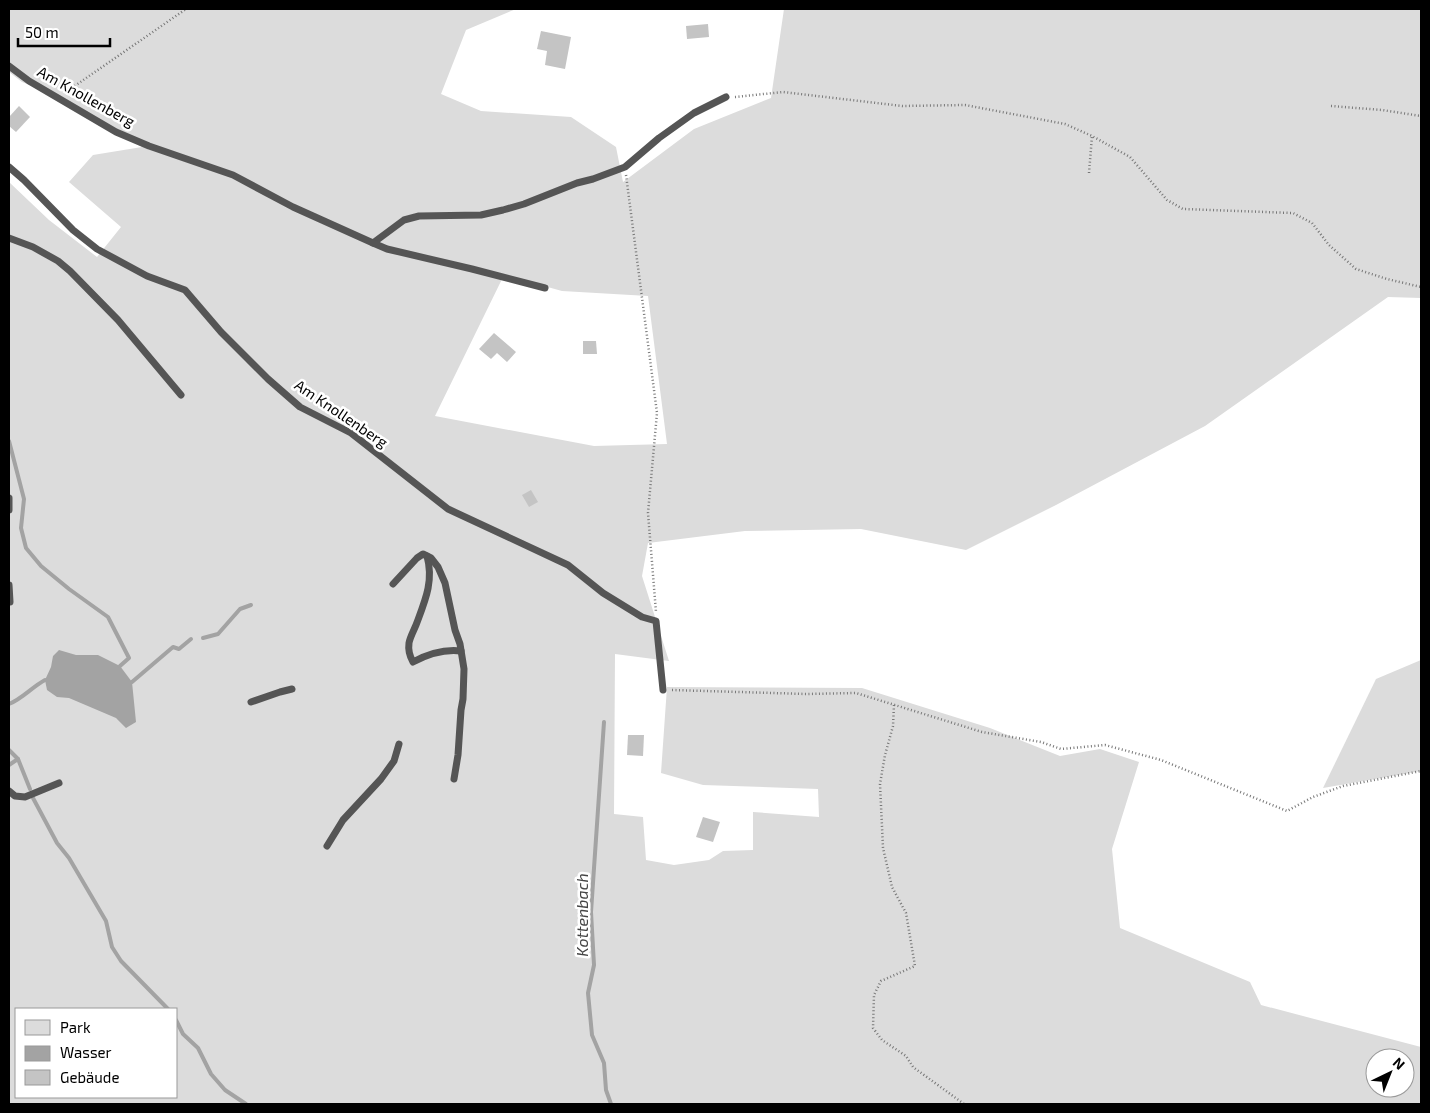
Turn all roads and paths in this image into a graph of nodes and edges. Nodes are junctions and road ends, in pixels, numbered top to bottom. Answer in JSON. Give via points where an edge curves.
{"nodes":[{"id":1,"x":186,"y":9,"type":"edge"},
{"id":2,"x":9,"y":66,"type":"edge"},
{"id":3,"x":726,"y":97,"type":"joint"},
{"id":4,"x":58,"y":98,"type":"junction"},
{"id":5,"x":1332,"y":106,"type":"dead end"},
{"id":6,"x":1421,"y":116,"type":"edge"},
{"id":7,"x":1092,"y":136,"type":"junction"},
{"id":8,"x":9,"y":167,"type":"edge"},
{"id":9,"x":625,"y":167,"type":"junction"},
{"id":10,"x":1089,"y":173,"type":"dead end"},
{"id":11,"x":9,"y":238,"type":"edge"},
{"id":12,"x":373,"y":243,"type":"junction"},
{"id":13,"x":1421,"y":287,"type":"edge"},
{"id":14,"x":545,"y":288,"type":"dead end"},
{"id":15,"x":181,"y":396,"type":"dead end"},
{"id":16,"x":9,"y":498,"type":"edge"},
{"id":17,"x":9,"y":510,"type":"edge"},
{"id":18,"x":427,"y":555,"type":"junction"},
{"id":19,"x":393,"y":584,"type":"dead end"},
{"id":20,"x":9,"y":585,"type":"edge"},
{"id":21,"x":10,"y":602,"type":"edge"},
{"id":22,"x":656,"y":621,"type":"junction"},
{"id":23,"x":461,"y":651,"type":"junction"},
{"id":24,"x":292,"y":689,"type":"dead end"},
{"id":25,"x":663,"y":690,"type":"joint"},
{"id":26,"x":251,"y":702,"type":"dead end"},
{"id":27,"x":894,"y":705,"type":"junction"},
{"id":28,"x":399,"y":744,"type":"dead end"},
{"id":29,"x":1421,"y":771,"type":"edge"},
{"id":30,"x":454,"y":779,"type":"dead end"},
{"id":31,"x":59,"y":783,"type":"dead end"},
{"id":32,"x":9,"y":792,"type":"edge"},
{"id":33,"x":327,"y":846,"type":"dead end"},
{"id":34,"x":964,"y":1104,"type":"edge"}],
"edges":[{"from":1,"to":4,"type":"path"},
{"from":2,"to":4,"type":"lane","name":"Am Knollenberg"},
{"from":3,"to":7,"type":"path","via":[[783,92],[902,106],[965,105],[1065,124]]},
{"from":3,"to":9,"type":"lane","via":[[694,113]]},
{"from":4,"to":12,"type":"lane","name":"Am Knollenberg","via":[[116,132],[233,175],[293,207]]},
{"from":5,"to":6,"type":"path"},
{"from":7,"to":10,"type":"path"},
{"from":7,"to":13,"type":"path","via":[[1130,158],[1167,200],[1183,210],[1294,213],[1312,223],[1329,245],[1356,269]]},
{"from":8,"to":22,"type":"lane","name":"Am Knollenberg","via":[[97,249],[148,276],[185,290],[221,332],[300,407],[351,434],[448,509],[568,565],[642,618]]},
{"from":9,"to":12,"type":"lane","via":[[503,210],[418,216],[404,220]]},
{"from":9,"to":22,"type":"path","via":[[656,413],[648,513]]},
{"from":11,"to":15,"type":"lane","via":[[58,261],[118,320]]},
{"from":12,"to":14,"type":"lane","name":"Am Knollenberg"},
{"from":16,"to":17,"type":"lane"},
{"from":18,"to":19,"type":"lane","via":[[417,558]]},
{"from":18,"to":23,"type":"lane","via":[[438,567],[445,583]]},
{"from":18,"to":23,"type":"lane","via":[[430,568],[428,587],[409,640],[409,654],[412,662],[426,655]]},
{"from":20,"to":21,"type":"lane"},
{"from":22,"to":25,"type":"lane"},
{"from":23,"to":30,"type":"lane","via":[[463,699]]},
{"from":24,"to":26,"type":"lane"},
{"from":25,"to":27,"type":"path","via":[[856,693]]},
{"from":27,"to":29,"type":"path","via":[[982,732],[1041,742],[1061,749],[1104,745],[1161,760],[1287,811],[1343,786]]},
{"from":27,"to":34,"type":"path","via":[[893,726],[880,784],[883,848],[892,887],[906,913],[915,966],[881,980],[874,995],[873,1028],[882,1040],[906,1056],[913,1067]]},
{"from":28,"to":33,"type":"lane","via":[[394,761],[343,820]]},
{"from":31,"to":32,"type":"lane","via":[[25,797]]}]}
